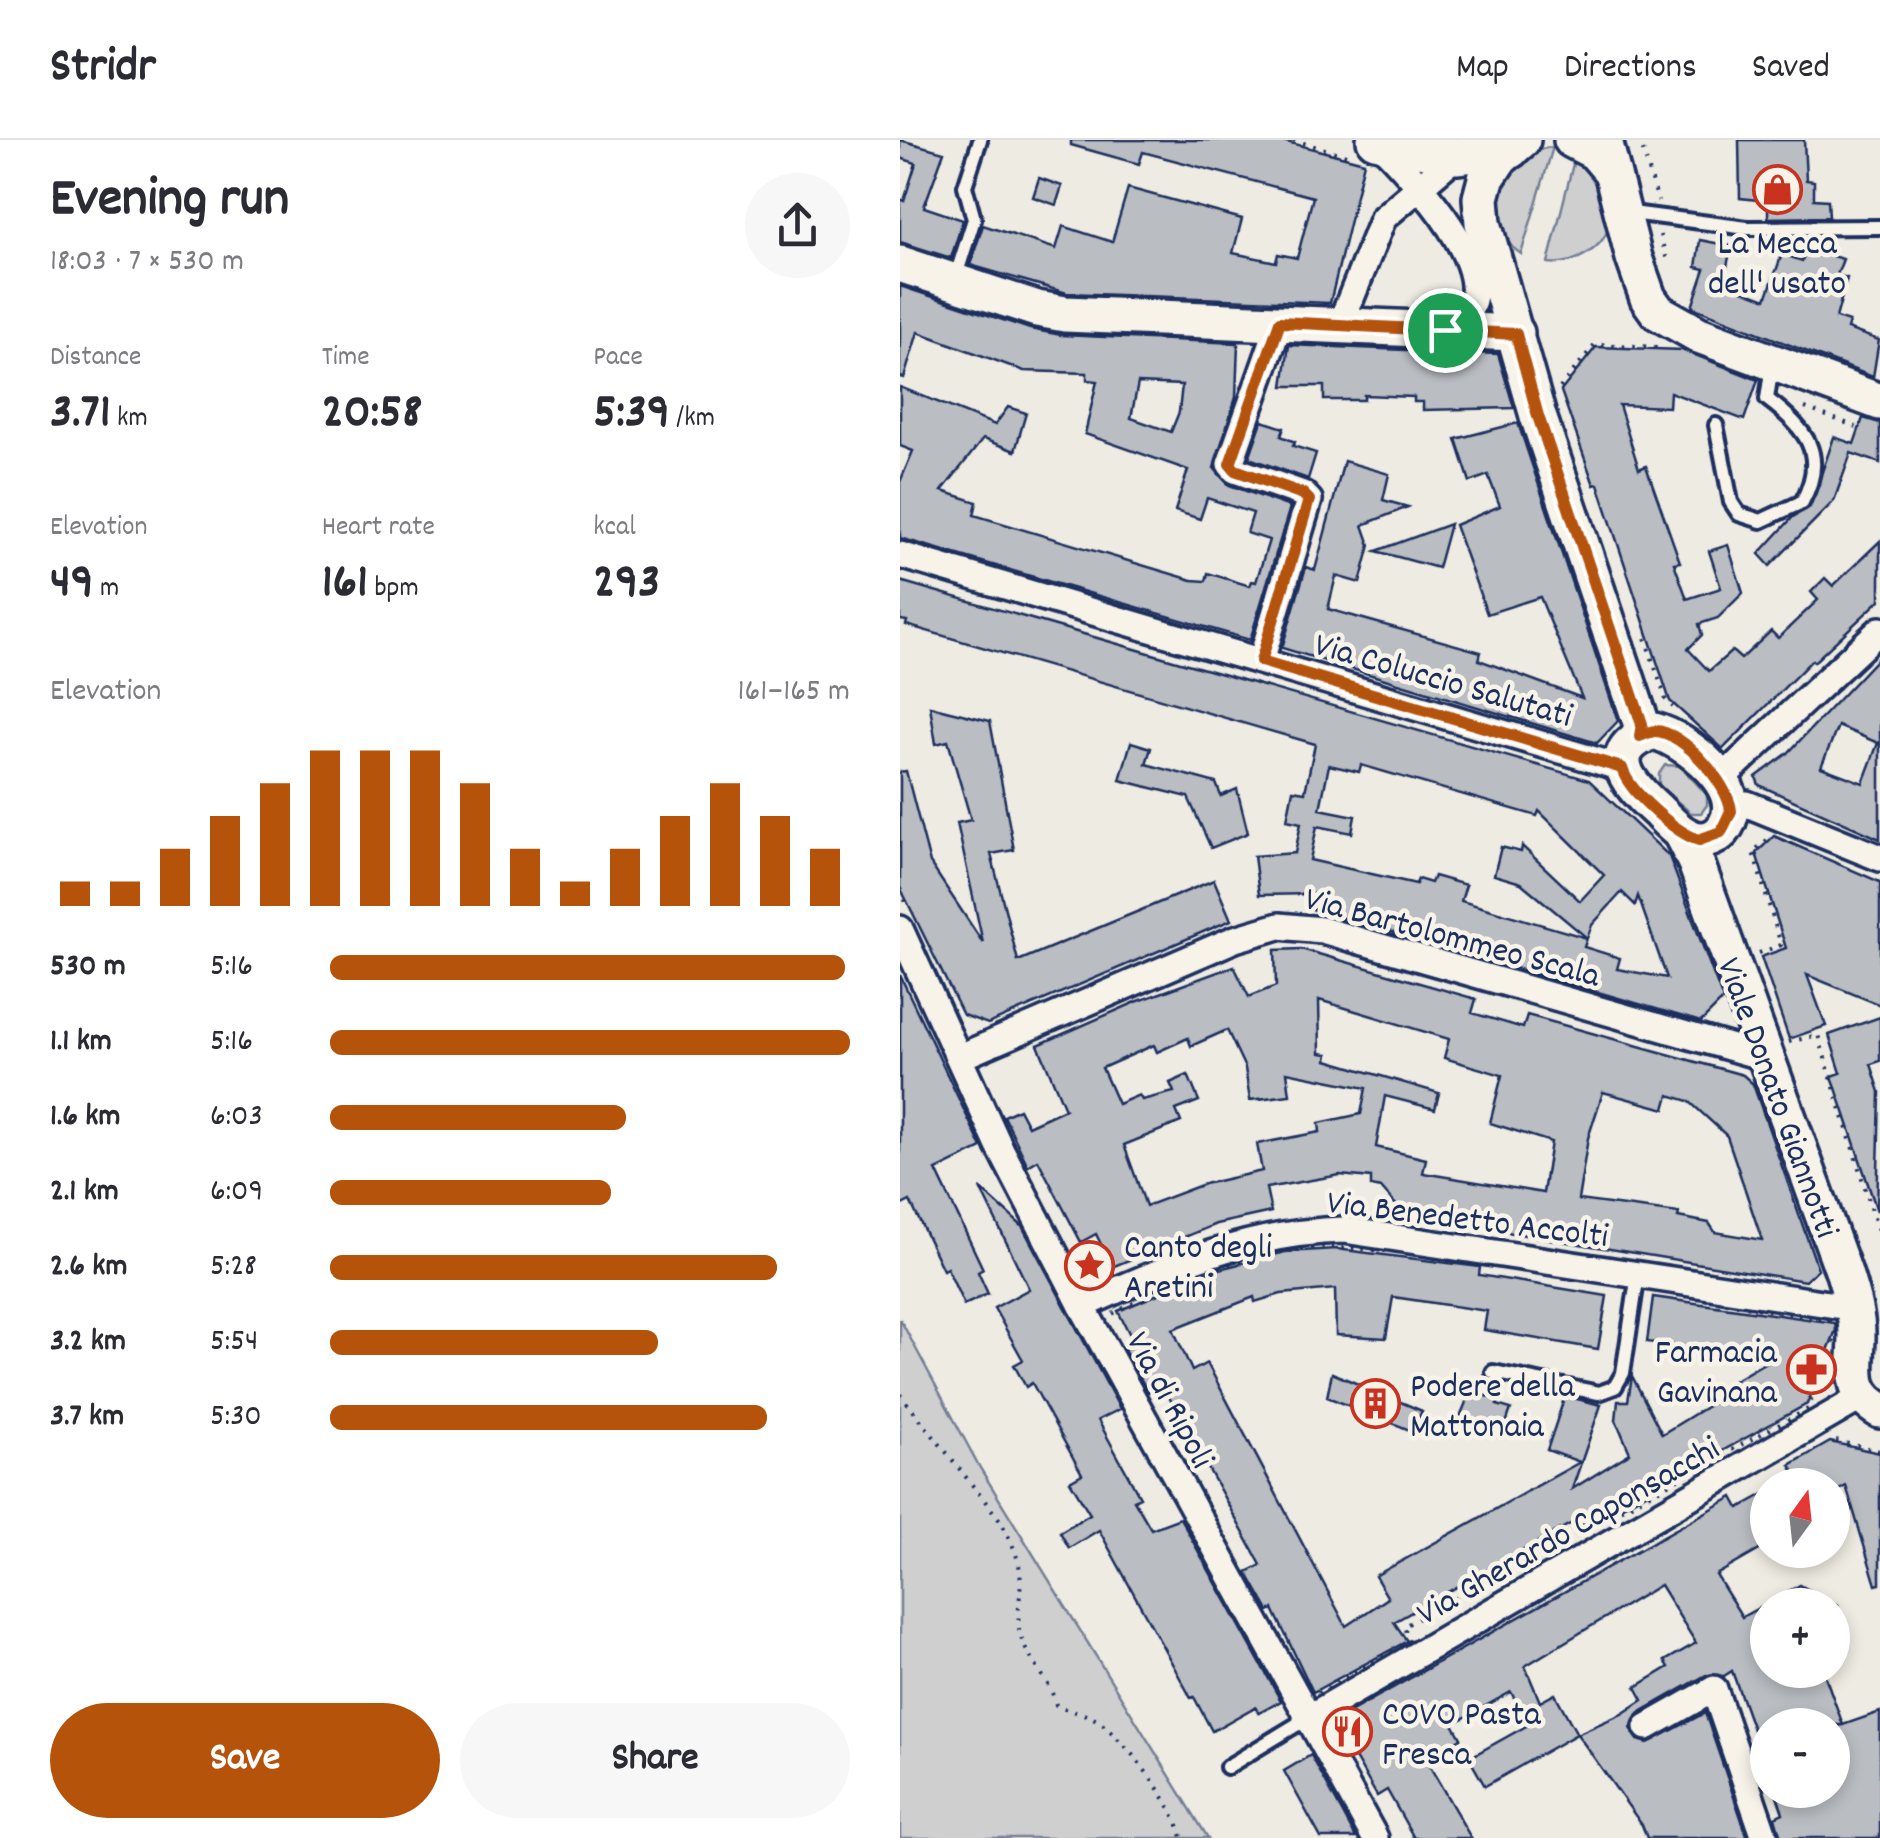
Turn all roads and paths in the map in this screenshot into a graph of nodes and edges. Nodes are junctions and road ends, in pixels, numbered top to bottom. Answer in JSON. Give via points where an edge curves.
{"nodes":[{"id":1,"x":980,"y":140,"type":"edge"},
{"id":2,"x":1293,"y":140,"type":"edge"},
{"id":3,"x":1572,"y":140,"type":"edge"},
{"id":4,"x":1640,"y":140,"type":"edge"},
{"id":5,"x":1515,"y":143,"type":"edge"},
{"id":6,"x":1368,"y":146,"type":"edge"},
{"id":7,"x":1456,"y":156,"type":"junction"},
{"id":8,"x":1608,"y":156,"type":"edge"},
{"id":9,"x":1421,"y":187,"type":"junction"},
{"id":10,"x":1621,"y":211,"type":"junction"},
{"id":11,"x":1662,"y":216,"type":"junction"},
{"id":12,"x":1880,"y":227,"type":"edge"},
{"id":13,"x":900,"y":264,"type":"edge"},
{"id":14,"x":954,"y":282,"type":"junction"},
{"id":15,"x":1280,"y":322,"type":"junction"},
{"id":16,"x":1340,"y":323,"type":"junction"},
{"id":17,"x":1445,"y":330,"type":"junction"},
{"id":18,"x":1516,"y":334,"type":"junction"},
{"id":19,"x":1664,"y":347,"type":"dead end"},
{"id":20,"x":1772,"y":362,"type":"junction"},
{"id":21,"x":1558,"y":390,"type":"dead end"},
{"id":22,"x":1880,"y":402,"type":"edge"},
{"id":23,"x":1716,"y":425,"type":"dead end"},
{"id":24,"x":900,"y":555,"type":"edge"},
{"id":25,"x":1879,"y":633,"type":"edge"},
{"id":26,"x":1644,"y":634,"type":"dead end"},
{"id":27,"x":1261,"y":661,"type":"junction"},
{"id":28,"x":1663,"y":691,"type":"dead end"},
{"id":29,"x":1640,"y":736,"type":"junction"},
{"id":30,"x":1622,"y":768,"type":"junction"},
{"id":31,"x":1726,"y":793,"type":"junction"},
{"id":32,"x":1681,"y":832,"type":"junction"},
{"id":33,"x":1774,"y":834,"type":"dead end"},
{"id":34,"x":1880,"y":858,"type":"edge"},
{"id":35,"x":900,"y":890,"type":"edge"},
{"id":36,"x":906,"y":922,"type":"edge"},
{"id":37,"x":1758,"y":952,"type":"dead end"},
{"id":38,"x":1777,"y":1050,"type":"junction"},
{"id":39,"x":960,"y":1057,"type":"junction"},
{"id":40,"x":1880,"y":1237,"type":"edge"},
{"id":41,"x":1637,"y":1280,"type":"junction"},
{"id":42,"x":1855,"y":1308,"type":"junction"},
{"id":43,"x":1094,"y":1312,"type":"junction"},
{"id":44,"x":1880,"y":1340,"type":"edge"},
{"id":45,"x":1493,"y":1372,"type":"dead end"},
{"id":46,"x":900,"y":1394,"type":"edge"},
{"id":47,"x":1871,"y":1398,"type":"edge"},
{"id":48,"x":1808,"y":1409,"type":"dead end"},
{"id":49,"x":1830,"y":1439,"type":"dead end"},
{"id":50,"x":1880,"y":1452,"type":"edge"},
{"id":51,"x":1306,"y":1719,"type":"junction"},
{"id":52,"x":1647,"y":1726,"type":"dead end"},
{"id":53,"x":1227,"y":1767,"type":"dead end"},
{"id":54,"x":1182,"y":1838,"type":"edge"},
{"id":55,"x":1375,"y":1838,"type":"edge"},
{"id":56,"x":1765,"y":1838,"type":"edge"}],
"edges":[{"from":1,"to":14,"type":"lane","via":[[965,186],[974,219]]},
{"from":2,"to":6,"type":"path"},
{"from":3,"to":8,"type":"main road"},
{"from":4,"to":11,"type":"path"},
{"from":5,"to":7,"type":"main road"},
{"from":5,"to":18,"type":"main road","via":[[1482,188],[1481,215]]},
{"from":6,"to":7,"type":"main road"},
{"from":6,"to":9,"type":"street"},
{"from":7,"to":9,"type":"street"},
{"from":8,"to":10,"type":"main road"},
{"from":9,"to":16,"type":"street","via":[[1383,218]]},
{"from":9,"to":17,"type":"street","via":[[1456,235],[1474,282],[1466,314]]},
{"from":10,"to":11,"type":"lane"},
{"from":10,"to":20,"type":"main road","via":[[1650,303],[1699,336]]},
{"from":11,"to":12,"type":"lane","via":[[1747,228]]},
{"from":13,"to":14,"type":"main road"},
{"from":14,"to":15,"type":"main road","via":[[1064,314]]},
{"from":15,"to":16,"type":"main road"},
{"from":15,"to":27,"type":"street","via":[[1230,464],[1309,500]]},
{"from":16,"to":17,"type":"main road"},
{"from":17,"to":18,"type":"main road"},
{"from":18,"to":29,"type":"main road","via":[[1642,724]]},
{"from":19,"to":21,"type":"path","via":[[1596,344]]},
{"from":20,"to":22,"type":"main road"},
{"from":20,"to":23,"type":"lane","via":[[1767,400],[1798,426],[1812,452],[1813,478],[1802,502],[1760,521],[1739,514]]},
{"from":24,"to":27,"type":"street","name":"Via Coluccio Salutati"},
{"from":25,"to":31,"type":"street"},
{"from":26,"to":28,"type":"path"},
{"from":27,"to":30,"type":"street","name":"Via Coluccio Salutati"},
{"from":29,"to":30,"type":"main road"},
{"from":29,"to":31,"type":"main road","via":[[1670,736]]},
{"from":30,"to":32,"type":"main road"},
{"from":31,"to":32,"type":"main road","via":[[1728,821],[1716,836],[1699,840]]},
{"from":31,"to":34,"type":"street"},
{"from":32,"to":38,"type":"main road","name":"Viale Donato Giannotti"},
{"from":33,"to":37,"type":"path","via":[[1753,852],[1781,945]]},
{"from":35,"to":36,"type":"path"},
{"from":36,"to":39,"type":"street","name":"Via di Ripoli"},
{"from":38,"to":39,"type":"street","name":"Via Bartolommeo Scala","via":[[1292,926],[1235,939]]},
{"from":38,"to":40,"type":"path","via":[[1818,1036]]},
{"from":38,"to":42,"type":"main road","name":"Viale Donato Giannotti"},
{"from":39,"to":43,"type":"street","name":"Via di Ripoli","via":[[999,1146]]},
{"from":41,"to":42,"type":"street","name":"Via Benedetto Accolti"},
{"from":41,"to":43,"type":"path","via":[[1330,1246],[1200,1272]]},
{"from":41,"to":43,"type":"street","name":"Via Benedetto Accolti","via":[[1386,1234],[1322,1231],[1232,1246],[1168,1267]]},
{"from":41,"to":45,"type":"lane","via":[[1623,1373],[1608,1391]]},
{"from":41,"to":48,"type":"path","via":[[1841,1322]]},
{"from":42,"to":47,"type":"main road","name":"Viale Donato Giannotti"},
{"from":43,"to":51,"type":"street","name":"Via di Ripoli"},
{"from":44,"to":47,"type":"main road","via":[[1862,1351]]},
{"from":46,"to":54,"type":"path","via":[[1011,1542],[1020,1570],[1018,1624],[1052,1685],[1056,1706],[1093,1718],[1140,1765],[1179,1820]]},
{"from":47,"to":51,"type":"street","name":"Via Gherardo Caponsacchi"},
{"from":49,"to":50,"type":"path"},
{"from":51,"to":53,"type":"lane"},
{"from":51,"to":55,"type":"street","name":"Via di Ripoli"},
{"from":52,"to":56,"type":"street","via":[[1714,1689]]}]}
